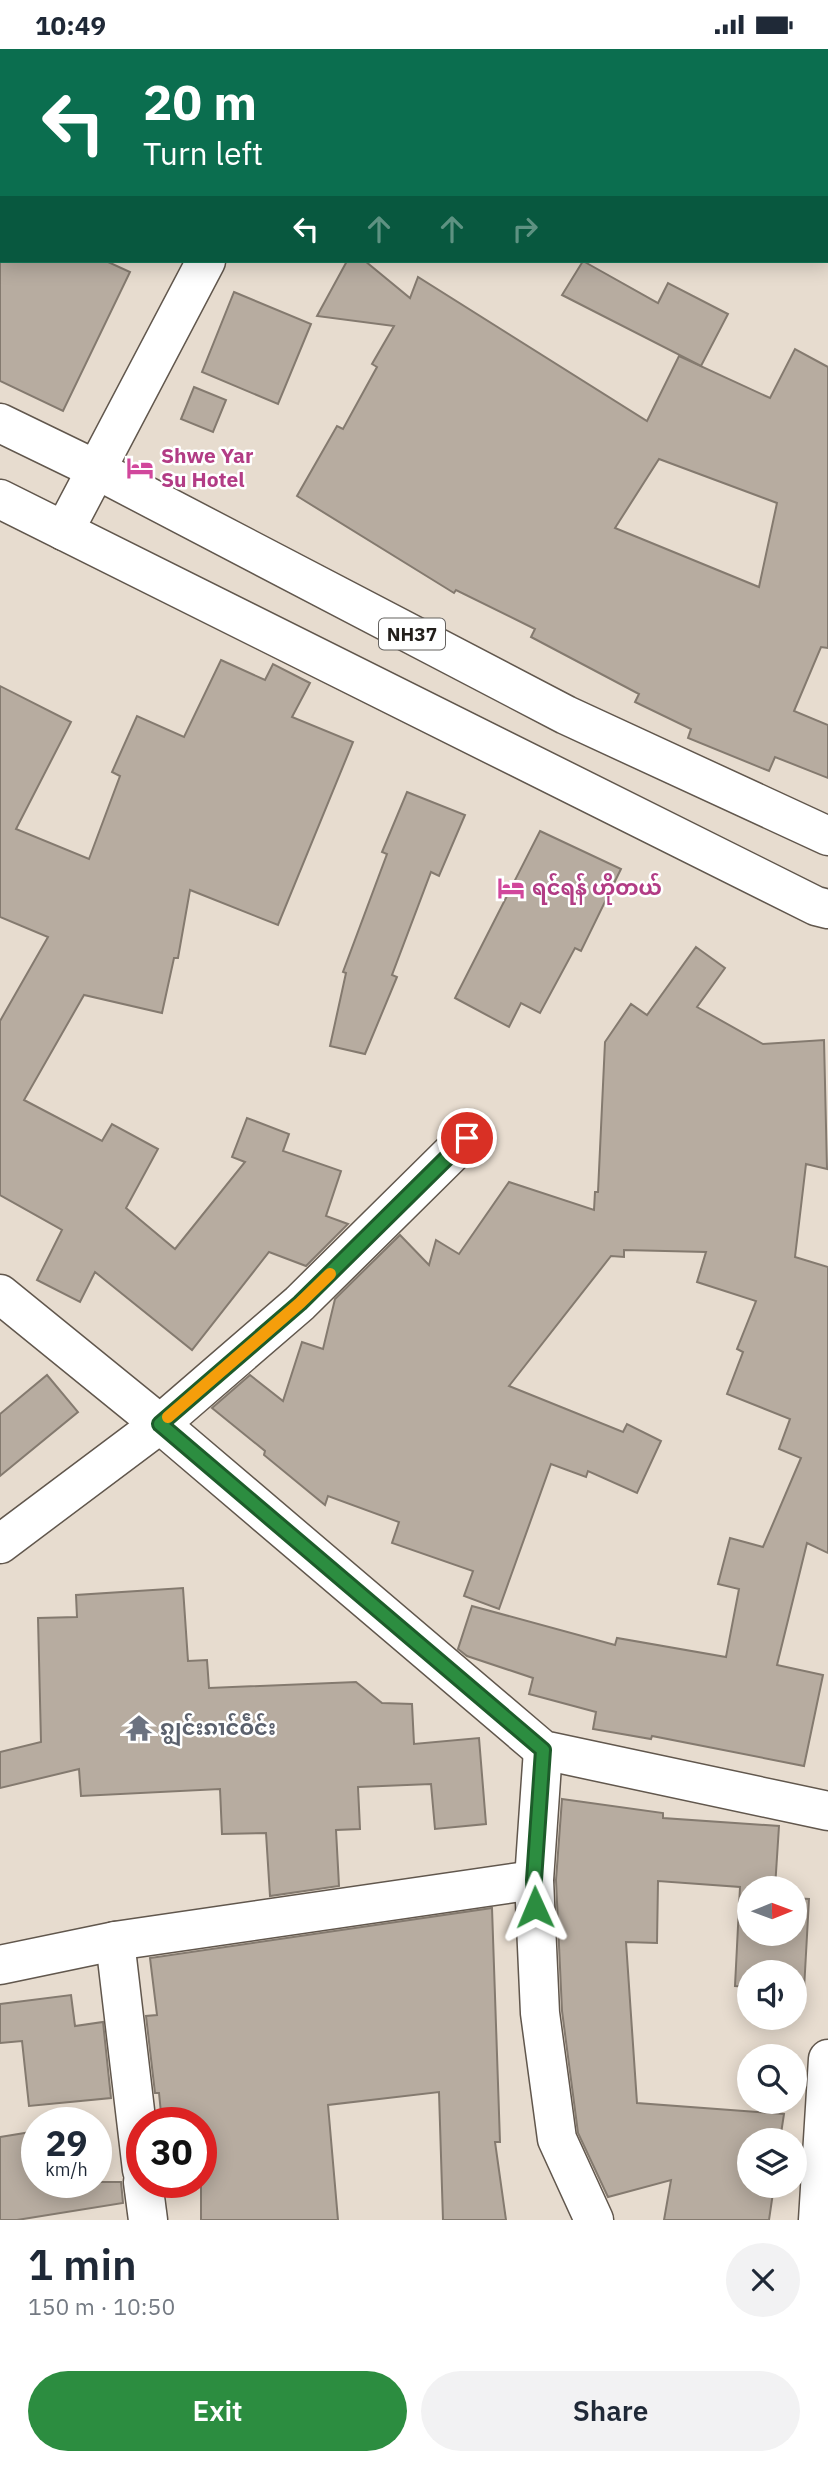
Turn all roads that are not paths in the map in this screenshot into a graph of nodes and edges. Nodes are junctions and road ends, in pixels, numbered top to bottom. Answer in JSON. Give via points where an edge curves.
{"nodes":[{"id":1,"x":205,"y":263,"type":"edge"},
{"id":2,"x":0,"y":423,"type":"edge"},
{"id":3,"x":97,"y":470,"type":"junction"},
{"id":4,"x":0,"y":499,"type":"edge"},
{"id":5,"x":64,"y":531,"type":"junction"},
{"id":6,"x":828,"y":836,"type":"edge"},
{"id":7,"x":828,"y":909,"type":"edge"},
{"id":8,"x":467,"y":1138,"type":"dead end"},
{"id":9,"x":0,"y":1294,"type":"edge"},
{"id":10,"x":160,"y":1424,"type":"junction"},
{"id":11,"x":0,"y":1544,"type":"edge"},
{"id":12,"x":543,"y":1750,"type":"junction"},
{"id":13,"x":828,"y":1811,"type":"edge"},
{"id":14,"x":534,"y":1880,"type":"junction"},
{"id":15,"x":115,"y":1941,"type":"junction"},
{"id":16,"x":0,"y":1965,"type":"edge"},
{"id":17,"x":828,"y":2059,"type":"edge"},
{"id":18,"x":135,"y":2107,"type":"edge"},
{"id":19,"x":145,"y":2198,"type":"edge"},
{"id":20,"x":148,"y":2220,"type":"edge"},
{"id":21,"x":594,"y":2220,"type":"edge"},
{"id":22,"x":818,"y":2220,"type":"edge"}],
"edges":[{"from":1,"to":3,"type":"main road"},
{"from":2,"to":3,"type":"main road","number":"NH37"},
{"from":3,"to":5,"type":"main road"},
{"from":3,"to":6,"type":"main road","number":"NH37","via":[[566,715]]},
{"from":4,"to":5,"type":"main road"},
{"from":5,"to":7,"type":"main road"},
{"from":8,"to":10,"type":"main road","via":[[300,1303]]},
{"from":9,"to":10,"type":"main road"},
{"from":10,"to":11,"type":"main road"},
{"from":10,"to":12,"type":"main road"},
{"from":12,"to":13,"type":"main road"},
{"from":12,"to":14,"type":"main road"},
{"from":14,"to":15,"type":"main road"},
{"from":14,"to":21,"type":"main road","via":[[540,2013],[557,2139]]},
{"from":15,"to":16,"type":"main road"},
{"from":15,"to":18,"type":"main road"},
{"from":17,"to":22,"type":"main road"},
{"from":19,"to":20,"type":"main road"}]}
